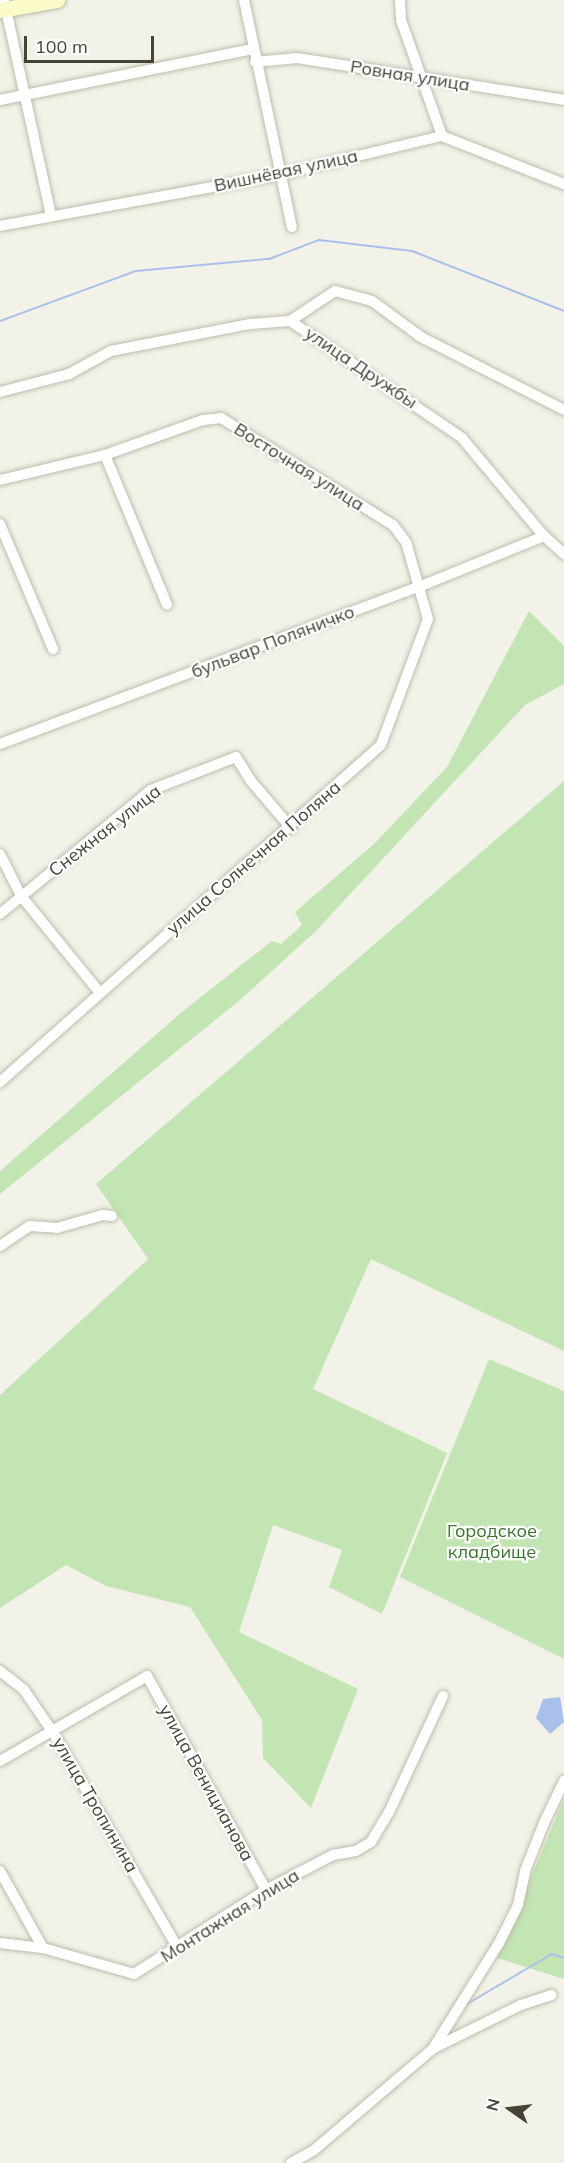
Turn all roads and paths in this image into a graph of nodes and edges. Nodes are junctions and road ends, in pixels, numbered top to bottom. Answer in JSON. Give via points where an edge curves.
{"nodes":[{"id":1,"x":57,"y":0,"type":"edge"},
{"id":2,"x":244,"y":0,"type":"edge"},
{"id":3,"x":400,"y":0,"type":"edge"},
{"id":4,"x":3,"y":6,"type":"edge"},
{"id":5,"x":253,"y":48,"type":"junction"},
{"id":6,"x":255,"y":62,"type":"junction"},
{"id":7,"x":420,"y":78,"type":"junction"},
{"id":8,"x":26,"y":95,"type":"junction"},
{"id":9,"x":0,"y":100,"type":"edge"},
{"id":10,"x":564,"y":100,"type":"edge"},
{"id":11,"x":442,"y":136,"type":"junction"},
{"id":12,"x":282,"y":174,"type":"junction"},
{"id":13,"x":564,"y":184,"type":"edge"},
{"id":14,"x":51,"y":216,"type":"junction"},
{"id":15,"x":0,"y":226,"type":"edge"},
{"id":16,"x":292,"y":227,"type":"dead end"},
{"id":17,"x":290,"y":321,"type":"junction"},
{"id":18,"x":0,"y":392,"type":"edge"},
{"id":19,"x":564,"y":410,"type":"edge"},
{"id":20,"x":105,"y":455,"type":"junction"},
{"id":21,"x":0,"y":480,"type":"edge"},
{"id":22,"x":0,"y":524,"type":"edge"},
{"id":23,"x":544,"y":536,"type":"junction"},
{"id":24,"x":564,"y":554,"type":"edge"},
{"id":25,"x":421,"y":586,"type":"junction"},
{"id":26,"x":167,"y":605,"type":"dead end"},
{"id":27,"x":53,"y":649,"type":"dead end"},
{"id":28,"x":0,"y":744,"type":"edge"},
{"id":29,"x":291,"y":828,"type":"junction"},
{"id":30,"x":0,"y":854,"type":"edge"},
{"id":31,"x":21,"y":896,"type":"junction"},
{"id":32,"x":0,"y":914,"type":"edge"},
{"id":33,"x":100,"y":993,"type":"junction"},
{"id":34,"x":0,"y":1082,"type":"edge"},
{"id":35,"x":112,"y":1216,"type":"dead end"},
{"id":36,"x":0,"y":1246,"type":"edge"},
{"id":37,"x":0,"y":1671,"type":"edge"},
{"id":38,"x":443,"y":1696,"type":"dead end"},
{"id":39,"x":52,"y":1731,"type":"junction"},
{"id":40,"x":0,"y":1761,"type":"edge"},
{"id":41,"x":564,"y":1781,"type":"edge"},
{"id":42,"x":0,"y":1871,"type":"edge"},
{"id":43,"x":266,"y":1890,"type":"junction"},
{"id":44,"x":0,"y":1943,"type":"edge"},
{"id":45,"x":42,"y":1948,"type":"junction"},
{"id":46,"x":178,"y":1948,"type":"junction"},
{"id":47,"x":551,"y":1995,"type":"dead end"},
{"id":48,"x":434,"y":2048,"type":"junction"},
{"id":49,"x":305,"y":2153,"type":"junction"},
{"id":50,"x":291,"y":2163,"type":"edge"},
{"id":51,"x":315,"y":2163,"type":"edge"}],
"edges":[{"from":1,"to":4,"type":"main road"},
{"from":2,"to":5,"type":"street"},
{"from":3,"to":7,"type":"street","via":[[401,20]]},
{"from":4,"to":8,"type":"street"},
{"from":5,"to":6,"type":"street"},
{"from":5,"to":8,"type":"street"},
{"from":6,"to":7,"type":"street","name":"Ровная улица","via":[[297,58]]},
{"from":6,"to":12,"type":"street"},
{"from":7,"to":10,"type":"street","name":"Ровная улица"},
{"from":7,"to":11,"type":"street"},
{"from":8,"to":9,"type":"street"},
{"from":8,"to":14,"type":"street"},
{"from":11,"to":12,"type":"street","name":"Вишнёвая улица"},
{"from":11,"to":13,"type":"street"},
{"from":12,"to":14,"type":"street","name":"Вишнёвая улица"},
{"from":12,"to":16,"type":"street"},
{"from":14,"to":15,"type":"street","name":"Вишнёвая улица"},
{"from":17,"to":18,"type":"street","name":"улица Дружбы","via":[[250,324],[111,351],[69,374]]},
{"from":17,"to":19,"type":"street","via":[[316,300],[335,291],[372,301],[422,338]]},
{"from":17,"to":23,"type":"street","name":"улица Дружбы","via":[[462,438]]},
{"from":20,"to":21,"type":"street","name":"Восточная улица"},
{"from":20,"to":25,"type":"street","name":"Восточная улица","via":[[203,420],[221,418],[393,525],[405,542]]},
{"from":20,"to":26,"type":"street"},
{"from":22,"to":27,"type":"street"},
{"from":23,"to":24,"type":"street","name":"улица Дружбы"},
{"from":23,"to":25,"type":"street","name":"бульвар Поляничко"},
{"from":25,"to":28,"type":"street","name":"бульвар Поляничко"},
{"from":25,"to":29,"type":"street","name":"улица Солнечная Поляна","via":[[428,619],[381,745]]},
{"from":29,"to":31,"type":"street","name":"Снежная улица","via":[[236,757],[150,790]]},
{"from":29,"to":33,"type":"street","name":"улица Солнечная Поляна"},
{"from":30,"to":31,"type":"street"},
{"from":31,"to":32,"type":"street","name":"Снежная улица"},
{"from":31,"to":33,"type":"street"},
{"from":33,"to":34,"type":"street","name":"улица Солнечная Поляна"},
{"from":35,"to":36,"type":"street","via":[[57,1228],[30,1226]]},
{"from":37,"to":39,"type":"street","name":"улица Тропинина","via":[[24,1690]]},
{"from":38,"to":43,"type":"street","name":"Монтажная улица","via":[[371,1842],[356,1851],[333,1855]]},
{"from":39,"to":40,"type":"street"},
{"from":39,"to":43,"type":"street","name":"улица Веницианова","via":[[147,1676]]},
{"from":39,"to":46,"type":"street","name":"улица Тропинина"},
{"from":41,"to":48,"type":"street","via":[[525,1871],[518,1905]]},
{"from":42,"to":45,"type":"street"},
{"from":43,"to":46,"type":"street","name":"Монтажная улица"},
{"from":44,"to":45,"type":"street","name":"Монтажная улица"},
{"from":45,"to":46,"type":"street","name":"Монтажная улица","via":[[134,1974]]},
{"from":47,"to":48,"type":"street"},
{"from":48,"to":49,"type":"street","via":[[314,2150]]},
{"from":49,"to":50,"type":"street"},
{"from":49,"to":51,"type":"street"}]}
